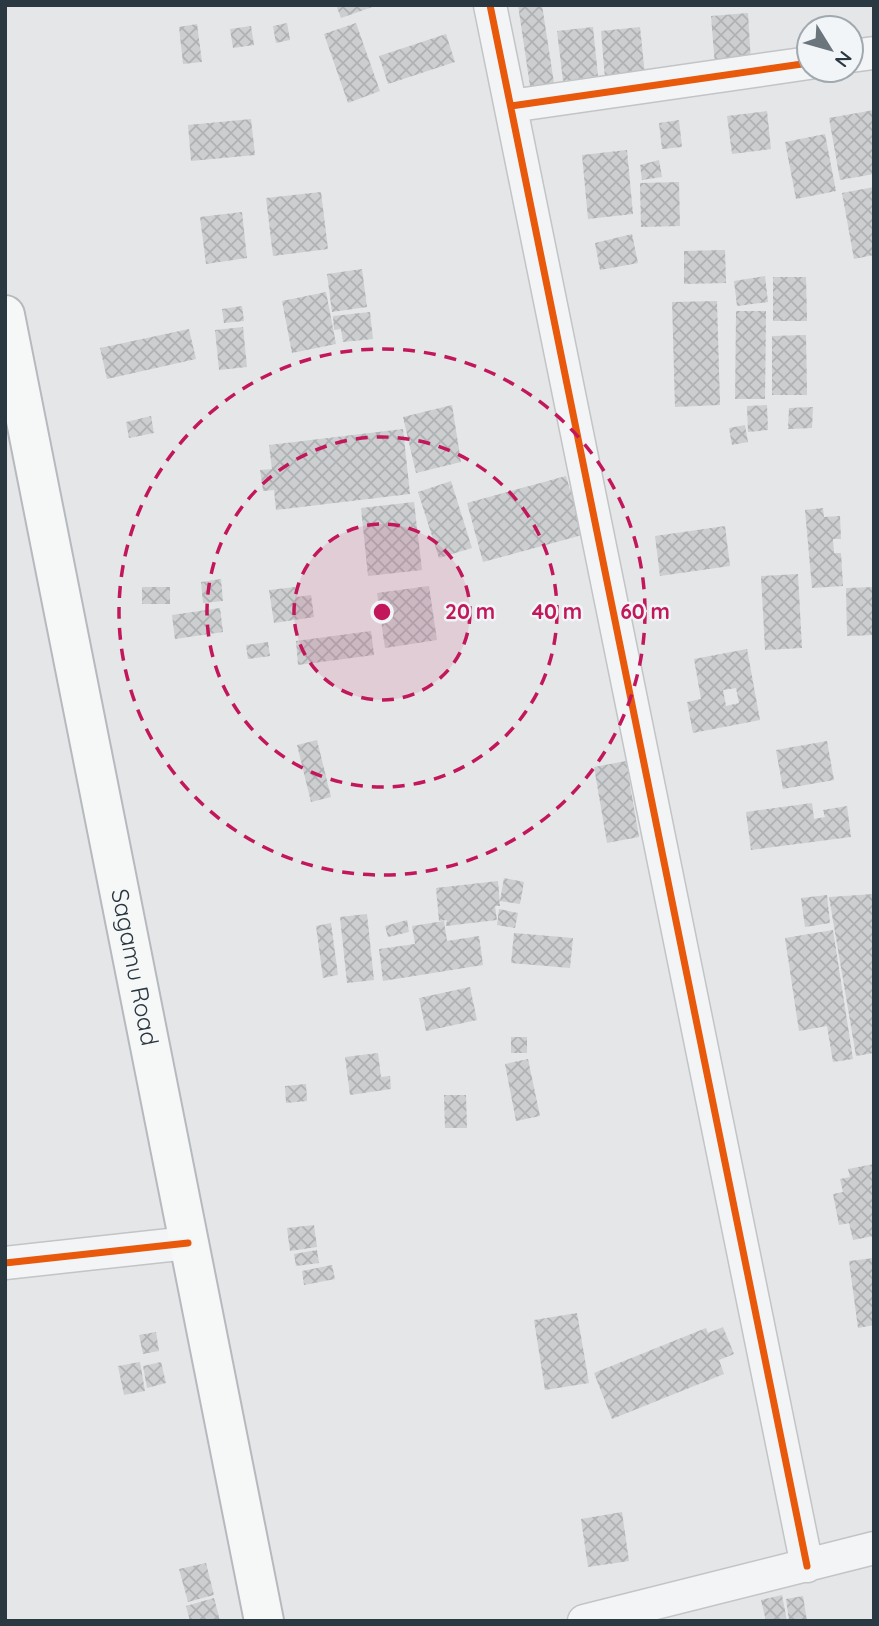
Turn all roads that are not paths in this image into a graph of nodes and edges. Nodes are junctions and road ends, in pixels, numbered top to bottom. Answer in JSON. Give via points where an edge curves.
{"nodes":[{"id":1,"x":490,"y":5,"type":"edge"},
{"id":2,"x":795,"y":64,"type":"edge"},
{"id":3,"x":512,"y":106,"type":"junction"},
{"id":4,"x":5,"y":315,"type":"edge"},
{"id":5,"x":188,"y":1243,"type":"junction"},
{"id":6,"x":5,"y":1263,"type":"edge"},
{"id":7,"x":874,"y":1548,"type":"edge"},
{"id":8,"x":807,"y":1566,"type":"junction"},
{"id":9,"x":264,"y":1621,"type":"edge"},
{"id":10,"x":584,"y":1621,"type":"edge"}],
"edges":[{"from":1,"to":3,"type":"street"},
{"from":2,"to":3,"type":"street"},
{"from":3,"to":8,"type":"street"},
{"from":4,"to":5,"type":"highway","name":"Sagamu Road"},
{"from":5,"to":6,"type":"street"},
{"from":5,"to":9,"type":"highway","name":"Sagamu Road"},
{"from":7,"to":8,"type":"street"},
{"from":8,"to":10,"type":"street"}]}
